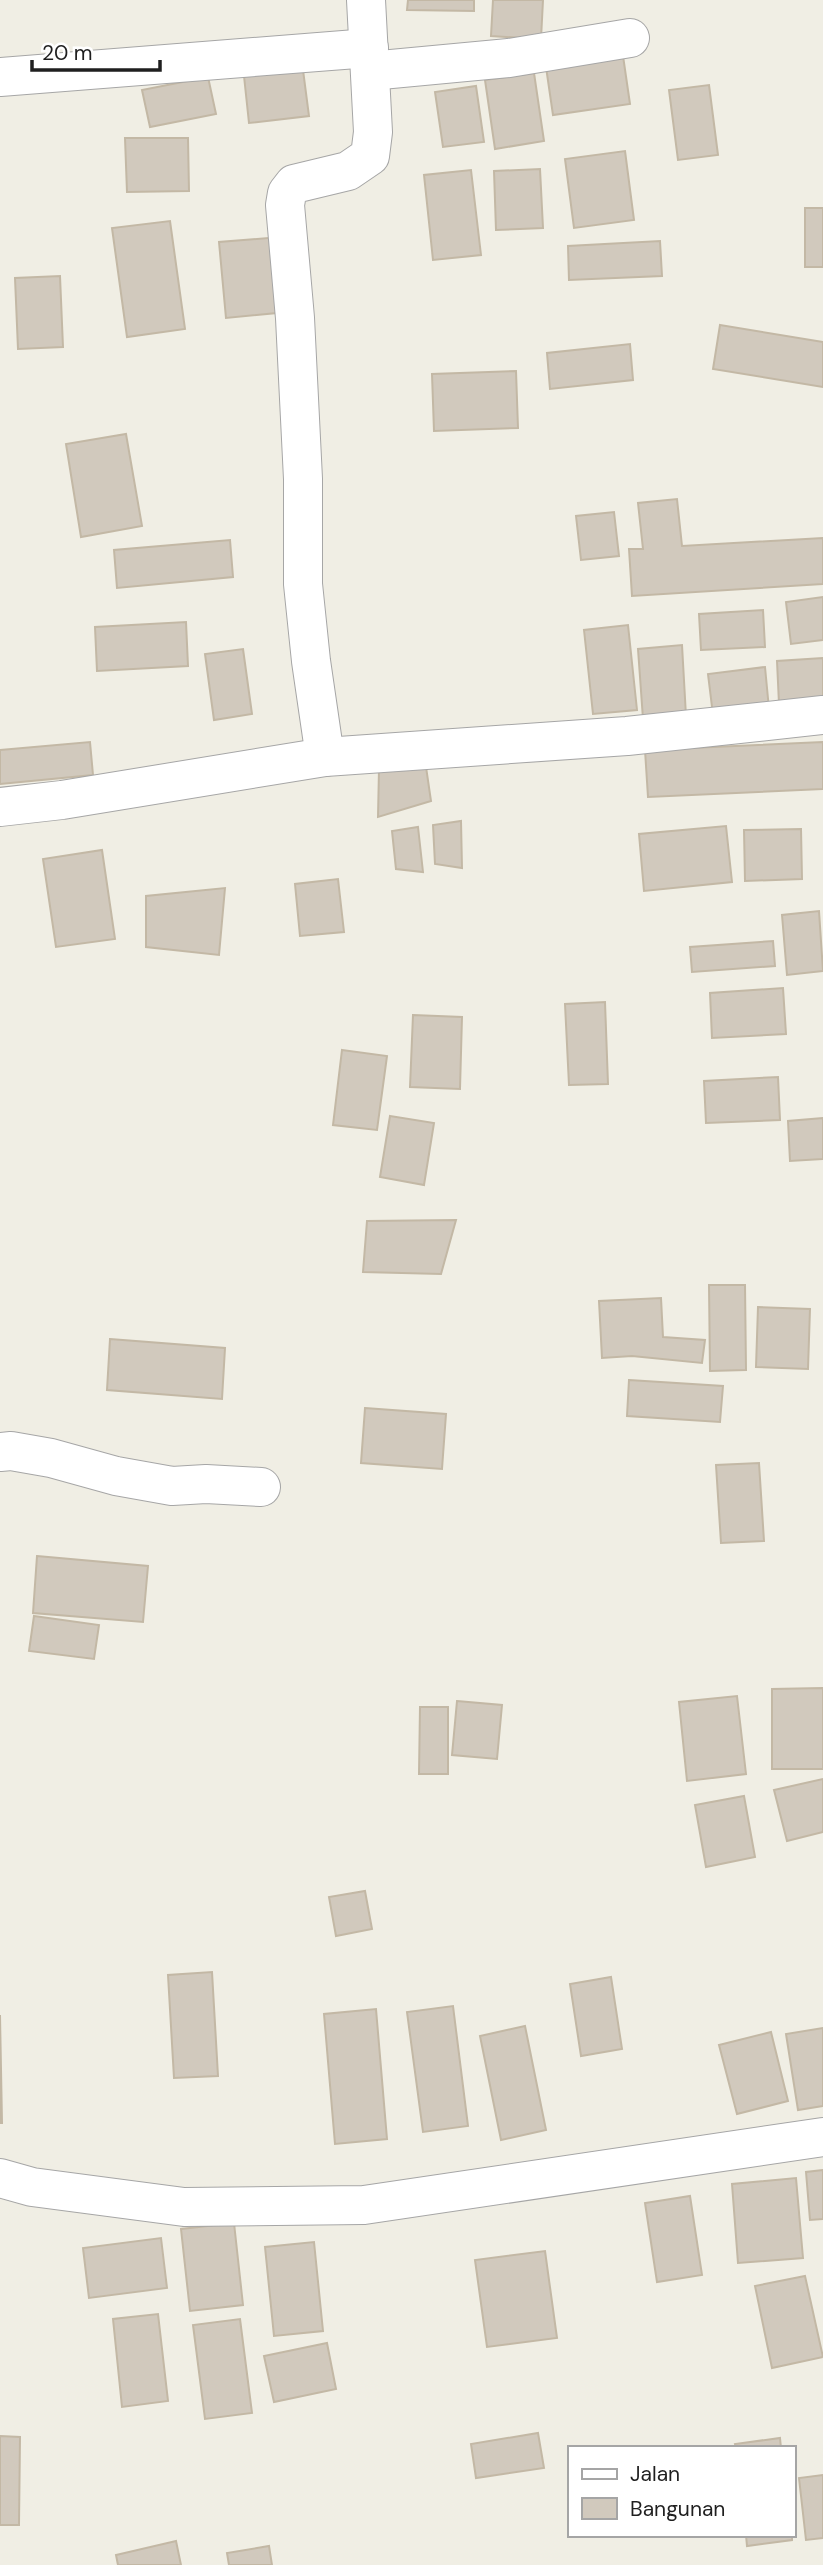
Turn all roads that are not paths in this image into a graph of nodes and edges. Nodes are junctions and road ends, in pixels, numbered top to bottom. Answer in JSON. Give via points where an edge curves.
{"nodes":[{"id":1,"x":366,"y":0,"type":"edge"},
{"id":2,"x":631,"y":38,"type":"dead end"},
{"id":3,"x":369,"y":60,"type":"junction"},
{"id":4,"x":0,"y":77,"type":"edge"},
{"id":5,"x":823,"y":715,"type":"edge"},
{"id":6,"x":325,"y":757,"type":"junction"},
{"id":7,"x":0,"y":807,"type":"edge"},
{"id":8,"x":0,"y":1452,"type":"edge"},
{"id":9,"x":261,"y":1487,"type":"dead end"},
{"id":10,"x":823,"y":2137,"type":"edge"},
{"id":11,"x":0,"y":2178,"type":"edge"}],
"edges":[{"from":1,"to":3,"type":"street"},
{"from":2,"to":3,"type":"street","via":[[509,58]]},
{"from":3,"to":4,"type":"street"},
{"from":3,"to":6,"type":"street","via":[[370,156],[348,171],[294,184],[285,205],[303,479],[303,584]]},
{"from":5,"to":6,"type":"street","via":[[627,736]]},
{"from":6,"to":7,"type":"street"},
{"from":8,"to":9,"type":"street","via":[[51,1458],[172,1486]]},
{"from":10,"to":11,"type":"street","via":[[364,2205],[184,2207],[32,2187]]}]}
